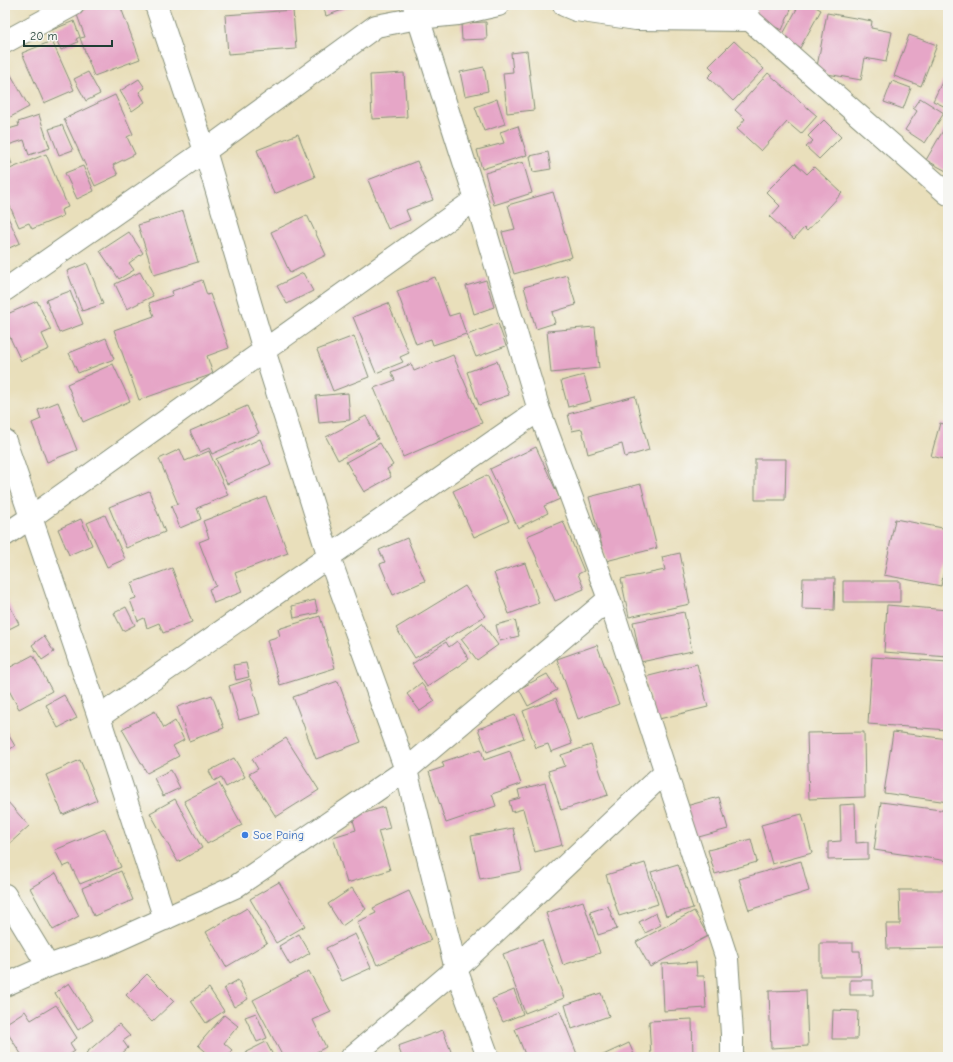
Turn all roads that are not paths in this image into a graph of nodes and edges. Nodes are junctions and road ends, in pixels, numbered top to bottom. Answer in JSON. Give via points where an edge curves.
{"nodes":[{"id":1,"x":73,"y":5,"type":"edge"},
{"id":2,"x":156,"y":5,"type":"edge"},
{"id":3,"x":498,"y":5,"type":"edge"},
{"id":4,"x":564,"y":5,"type":"edge"},
{"id":5,"x":416,"y":12,"type":"edge"},
{"id":6,"x":748,"y":13,"type":"edge"},
{"id":7,"x":5,"y":42,"type":"edge"},
{"id":8,"x":205,"y":151,"type":"junction"},
{"id":9,"x":948,"y":194,"type":"edge"},
{"id":10,"x":476,"y":199,"type":"junction"},
{"id":11,"x":5,"y":290,"type":"edge"},
{"id":12,"x":264,"y":350,"type":"junction"},
{"id":13,"x":539,"y":410,"type":"junction"},
{"id":14,"x":5,"y":441,"type":"edge"},
{"id":15,"x":30,"y":518,"type":"junction"},
{"id":16,"x":5,"y":535,"type":"edge"},
{"id":17,"x":329,"y":557,"type":"junction"},
{"id":18,"x":609,"y":599,"type":"junction"},
{"id":19,"x":99,"y":717,"type":"junction"},
{"id":20,"x":406,"y":770,"type":"junction"},
{"id":21,"x":666,"y":771,"type":"junction"},
{"id":22,"x":5,"y":895,"type":"edge"},
{"id":23,"x":165,"y":919,"type":"junction"},
{"id":24,"x":48,"y":966,"type":"junction"},
{"id":25,"x":456,"y":969,"type":"junction"},
{"id":26,"x":5,"y":985,"type":"edge"},
{"id":27,"x":352,"y":1057,"type":"edge"},
{"id":28,"x":488,"y":1057,"type":"edge"},
{"id":29,"x":732,"y":1057,"type":"edge"}],
"edges":[{"from":1,"to":7,"type":"street"},
{"from":2,"to":8,"type":"street"},
{"from":3,"to":5,"type":"street","via":[[458,14]]},
{"from":4,"to":6,"type":"street","via":[[576,10],[636,18]]},
{"from":5,"to":8,"type":"street","via":[[376,26]]},
{"from":5,"to":10,"type":"street"},
{"from":6,"to":9,"type":"street"},
{"from":8,"to":11,"type":"street"},
{"from":8,"to":12,"type":"street"},
{"from":10,"to":12,"type":"street"},
{"from":10,"to":13,"type":"street"},
{"from":12,"to":15,"type":"street"},
{"from":12,"to":17,"type":"street"},
{"from":13,"to":17,"type":"street"},
{"from":13,"to":18,"type":"street"},
{"from":14,"to":15,"type":"street"},
{"from":15,"to":16,"type":"street"},
{"from":15,"to":19,"type":"street"},
{"from":17,"to":19,"type":"street"},
{"from":17,"to":20,"type":"street"},
{"from":18,"to":20,"type":"street"},
{"from":18,"to":21,"type":"street"},
{"from":19,"to":23,"type":"street"},
{"from":20,"to":23,"type":"street","via":[[235,887]]},
{"from":20,"to":25,"type":"street"},
{"from":21,"to":25,"type":"street"},
{"from":21,"to":29,"type":"street","via":[[727,959]]},
{"from":22,"to":24,"type":"street"},
{"from":23,"to":24,"type":"street","via":[[104,946]]},
{"from":24,"to":26,"type":"street"},
{"from":25,"to":27,"type":"street"},
{"from":25,"to":28,"type":"street"}]}
